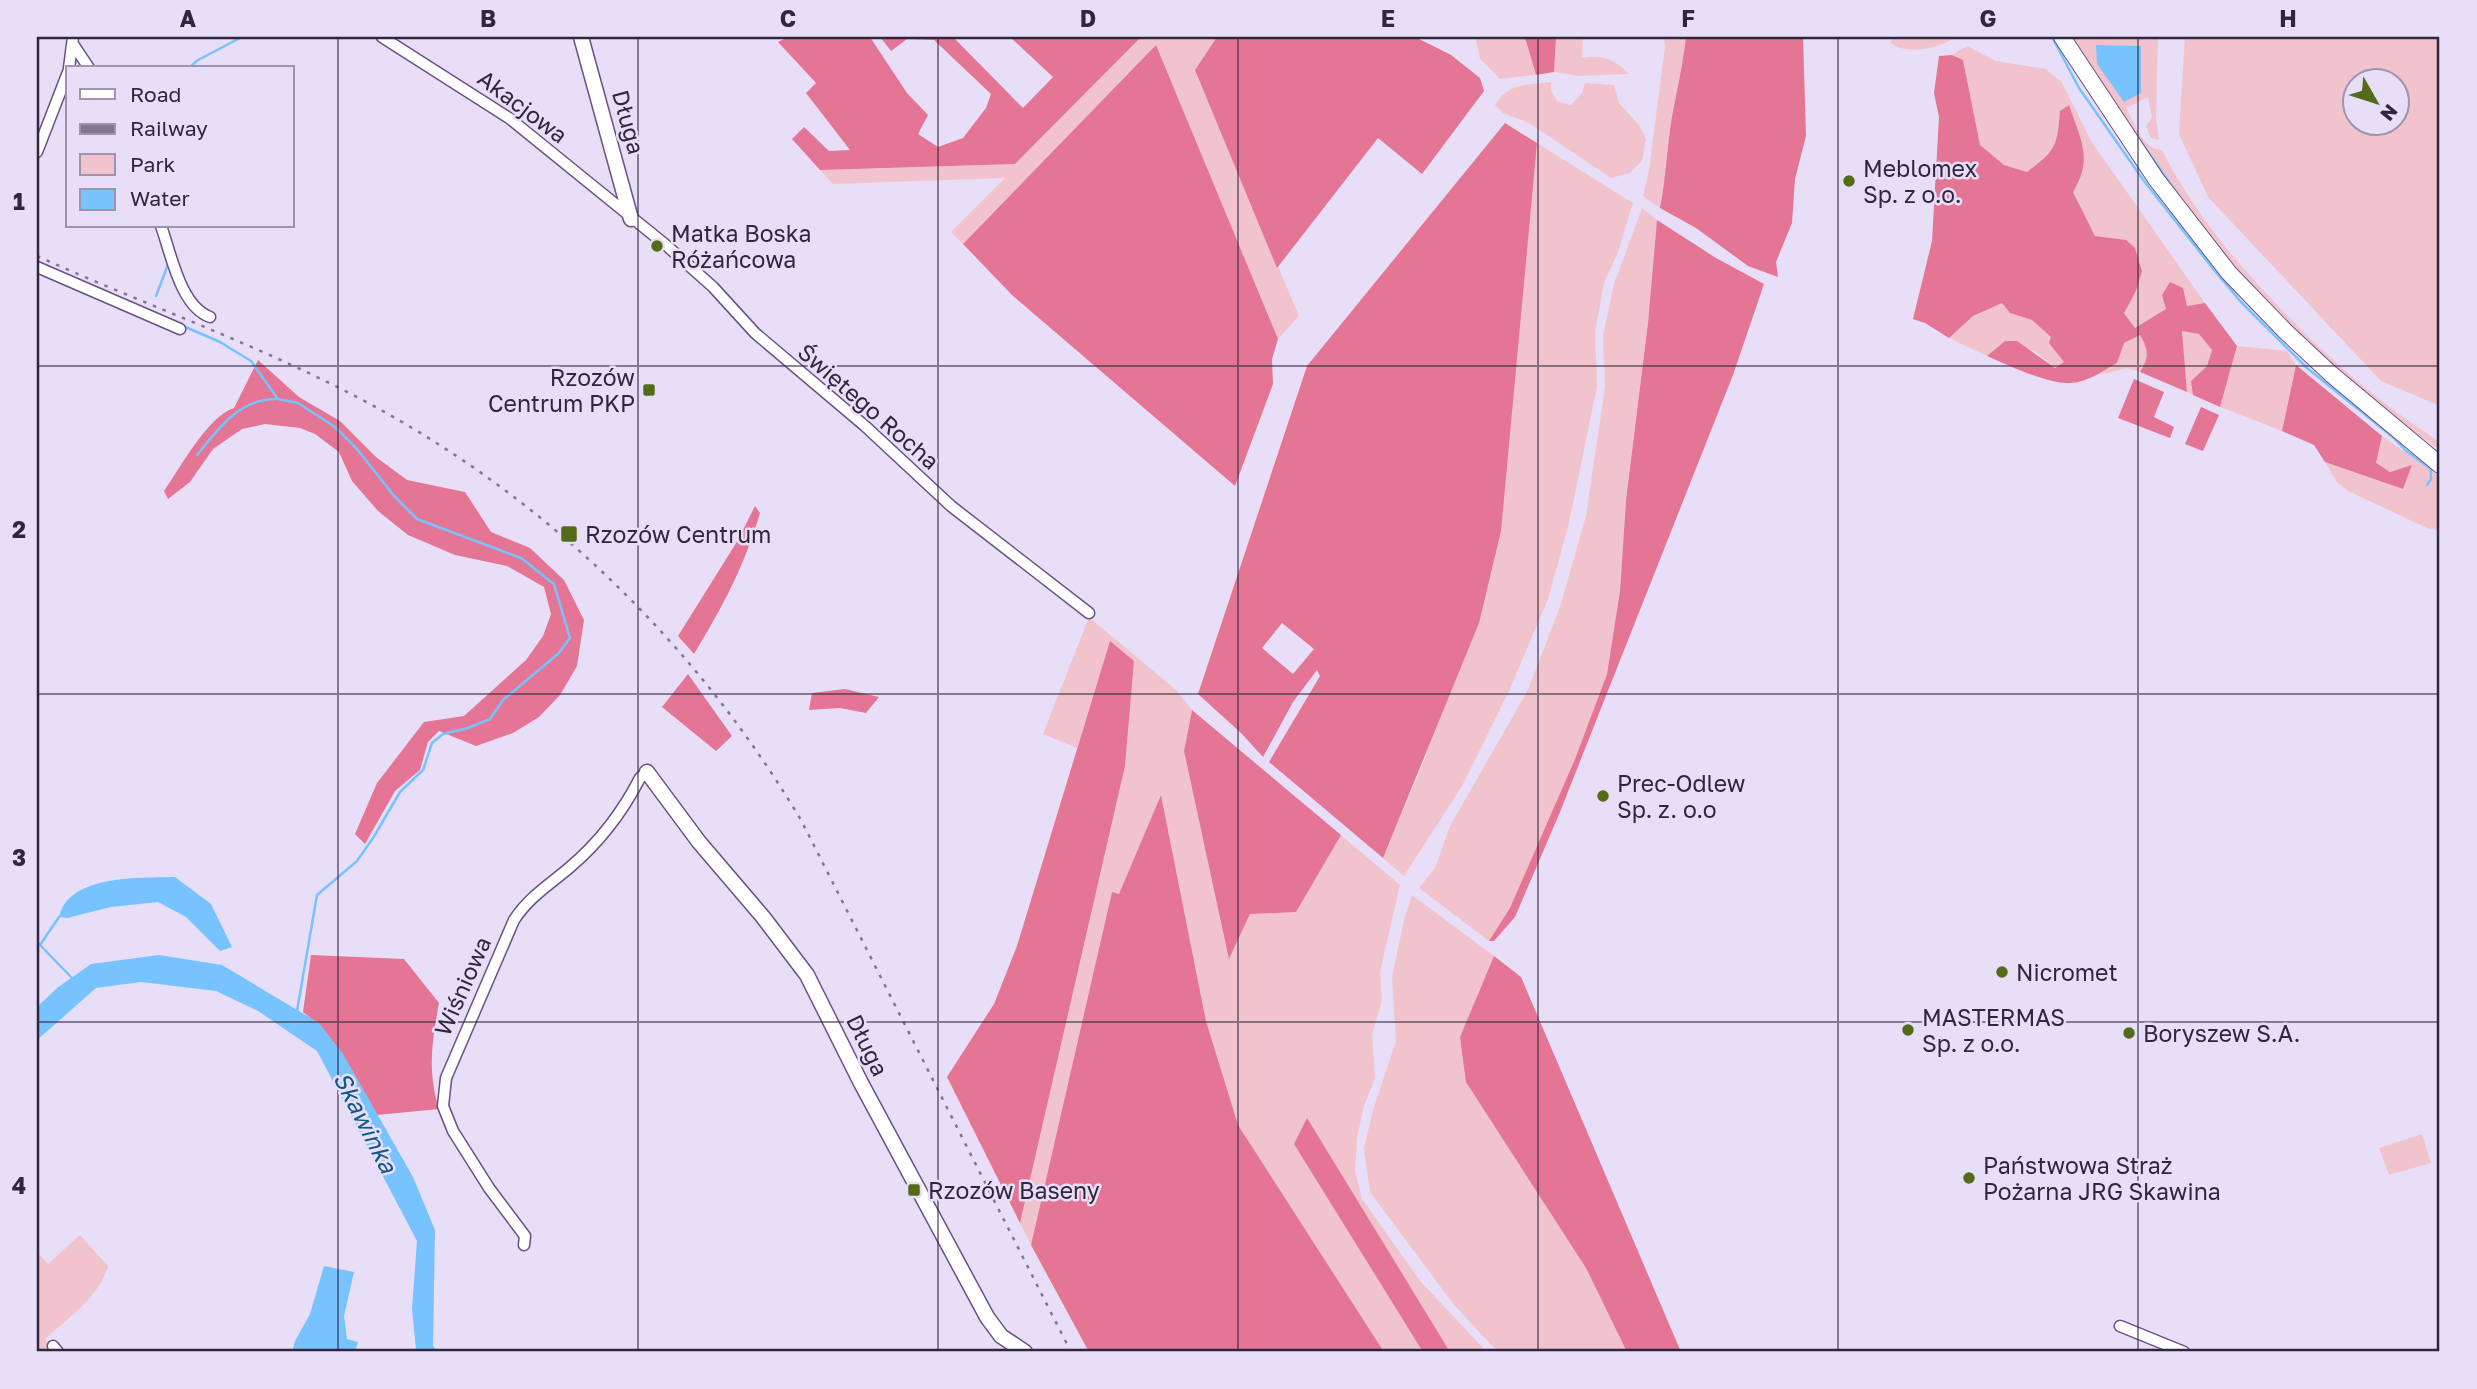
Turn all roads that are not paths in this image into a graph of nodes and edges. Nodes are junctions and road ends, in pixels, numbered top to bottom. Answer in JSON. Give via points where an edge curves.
{"nodes":[{"id":1,"x":382,"y":37,"type":"edge"},
{"id":2,"x":581,"y":37,"type":"edge"},
{"id":3,"x":2062,"y":37,"type":"edge"},
{"id":4,"x":73,"y":40,"type":"edge"},
{"id":5,"x":70,"y":66,"type":"edge"},
{"id":6,"x":88,"y":66,"type":"edge"},
{"id":7,"x":66,"y":78,"type":"edge"},
{"id":8,"x":37,"y":152,"type":"edge"},
{"id":9,"x":631,"y":219,"type":"junction"},
{"id":10,"x":162,"y":228,"type":"edge"},
{"id":11,"x":37,"y":267,"type":"edge"},
{"id":12,"x":210,"y":317,"type":"dead end"},
{"id":13,"x":180,"y":329,"type":"dead end"},
{"id":14,"x":2401,"y":433,"type":"junction"},
{"id":15,"x":2440,"y":456,"type":"edge"},
{"id":16,"x":2440,"y":465,"type":"edge"},
{"id":17,"x":1089,"y":613,"type":"dead end"},
{"id":18,"x":647,"y":772,"type":"joint"},
{"id":19,"x":524,"y":1245,"type":"dead end"},
{"id":20,"x":2120,"y":1326,"type":"dead end"},
{"id":21,"x":1025,"y":1352,"type":"edge"},
{"id":22,"x":2184,"y":1352,"type":"edge"}],
"edges":[{"from":1,"to":9,"type":"street","name":"Akacjowa","via":[[509,118]]},
{"from":2,"to":9,"type":"street","name":"Długa"},
{"from":3,"to":14,"type":"main road","via":[[2156,179],[2229,273],[2306,352]]},
{"from":4,"to":5,"type":"street"},
{"from":4,"to":6,"type":"street"},
{"from":7,"to":8,"type":"street"},
{"from":9,"to":17,"type":"street","name":"Świętego Rocha","via":[[704,279],[755,333],[951,506]]},
{"from":10,"to":12,"type":"street","via":[[187,295],[194,307]]},
{"from":11,"to":13,"type":"street"},
{"from":14,"to":15,"type":"main road"},
{"from":14,"to":16,"type":"main road"},
{"from":18,"to":19,"type":"street","name":"Wiśniowa","via":[[605,833],[524,905],[514,920],[446,1078],[444,1113],[489,1188],[525,1236]]},
{"from":18,"to":21,"type":"street","name":"Długa","via":[[807,975],[986,1317],[1001,1336]]},
{"from":20,"to":22,"type":"street"}]}
